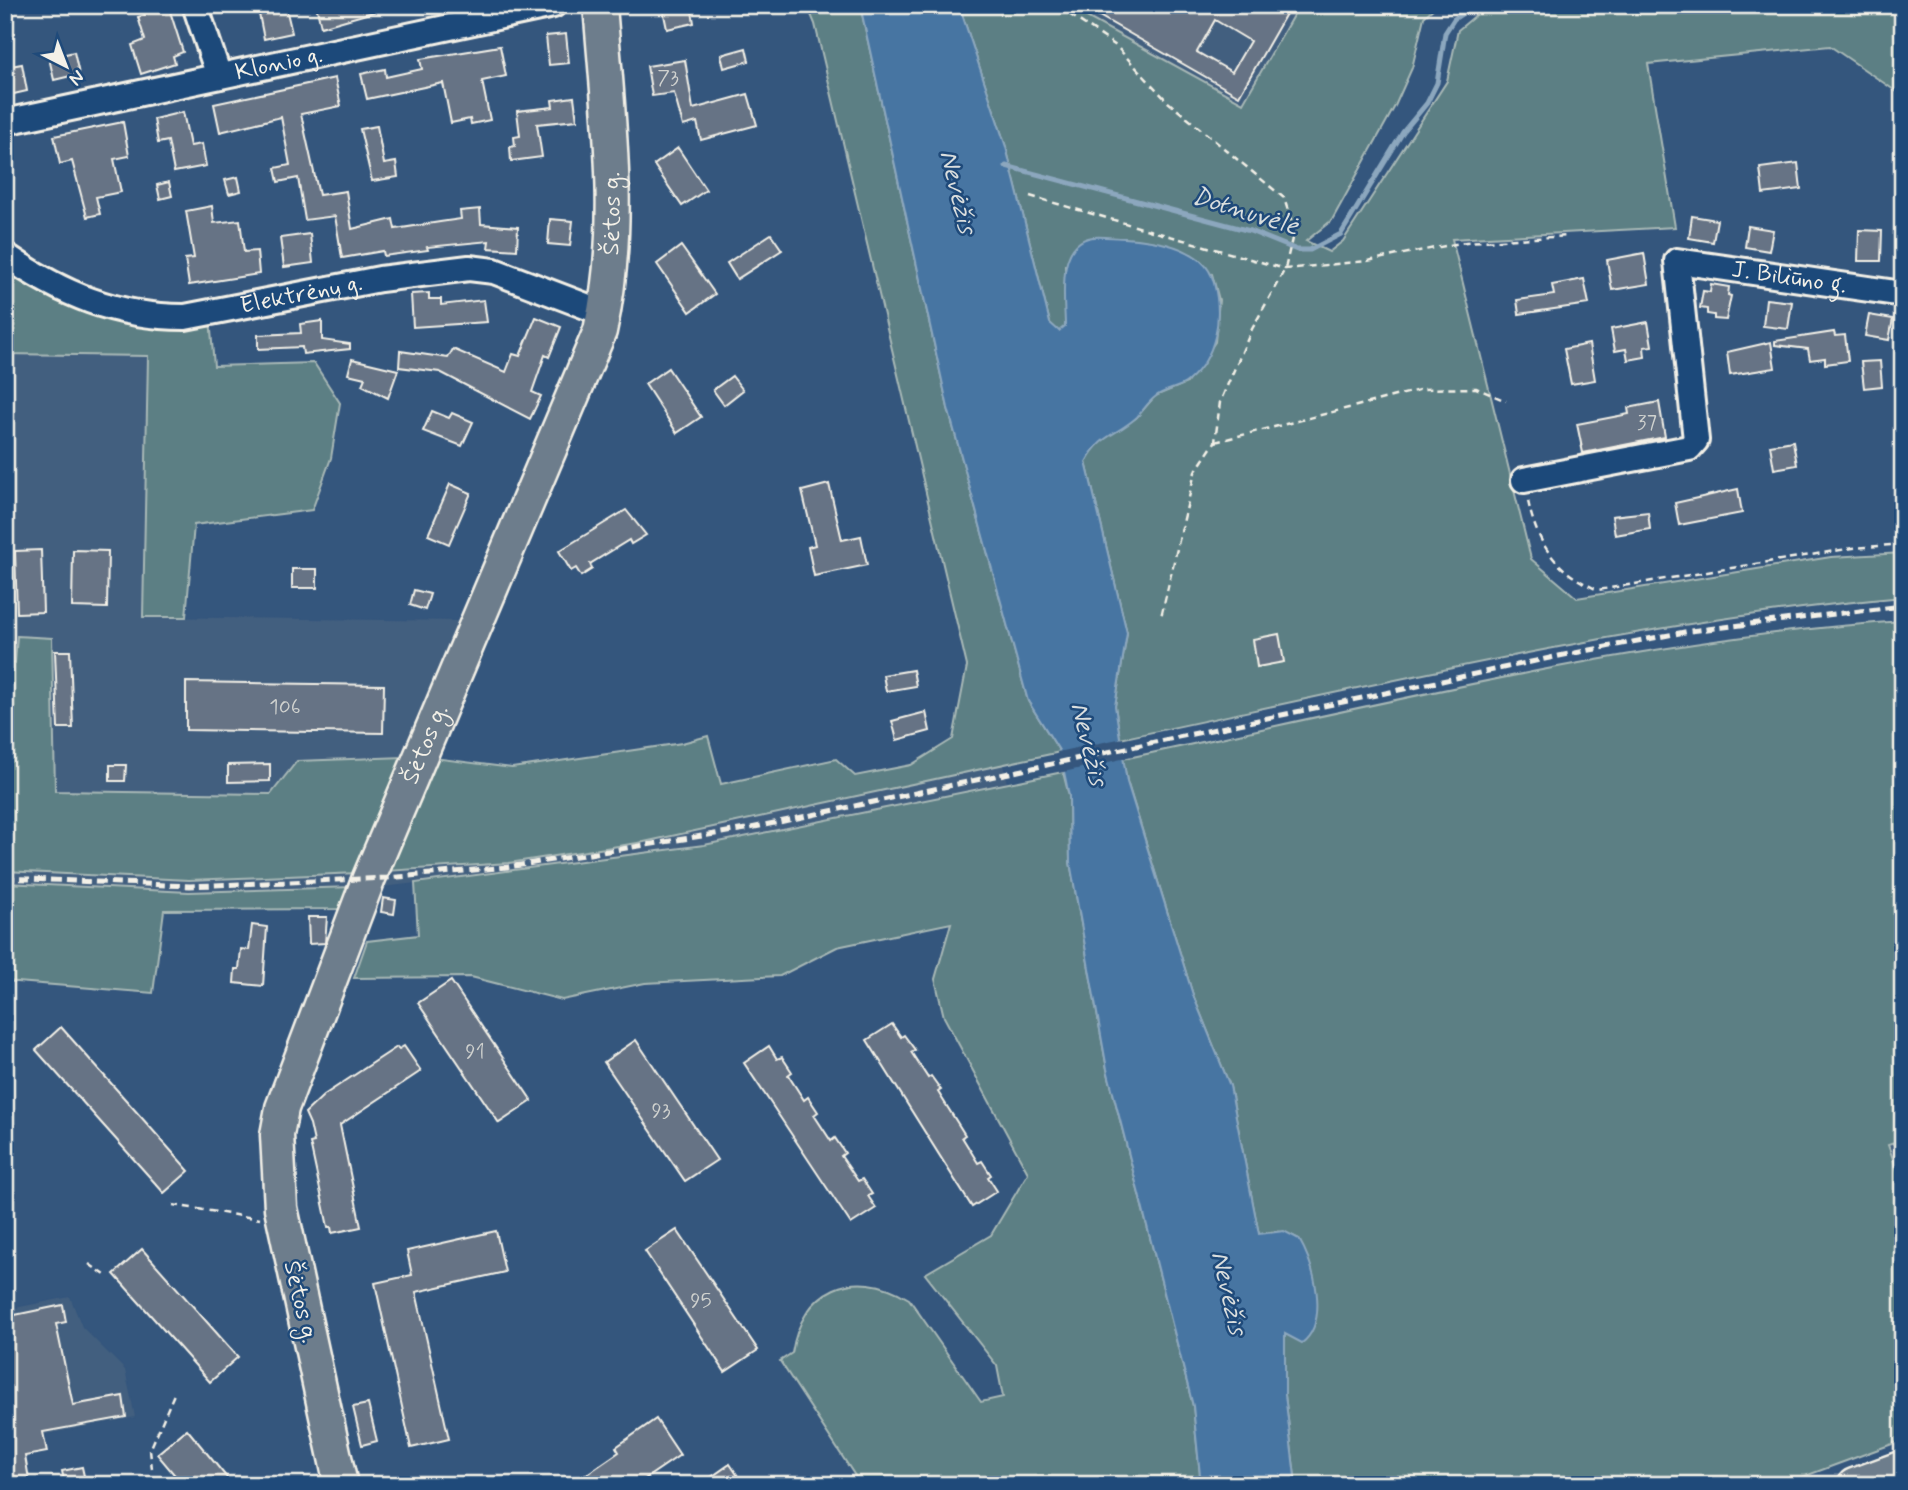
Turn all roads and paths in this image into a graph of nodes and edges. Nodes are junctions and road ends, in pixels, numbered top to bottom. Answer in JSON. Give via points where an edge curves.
{"nodes":[{"id":1,"x":195,"y":5,"type":"edge"},
{"id":2,"x":553,"y":5,"type":"edge"},
{"id":3,"x":600,"y":5,"type":"edge"},
{"id":4,"x":1068,"y":5,"type":"edge"},
{"id":5,"x":219,"y":76,"type":"junction"},
{"id":6,"x":5,"y":122,"type":"edge"},
{"id":7,"x":1030,"y":196,"type":"dead end"},
{"id":8,"x":1569,"y":236,"type":"dead end"},
{"id":9,"x":5,"y":255,"type":"edge"},
{"id":10,"x":1285,"y":269,"type":"junction"},
{"id":11,"x":1903,"y":294,"type":"edge"},
{"id":12,"x":604,"y":313,"type":"junction"},
{"id":13,"x":1506,"y":401,"type":"dead end"},
{"id":14,"x":1215,"y":442,"type":"junction"},
{"id":15,"x":1524,"y":480,"type":"joint"},
{"id":16,"x":1903,"y":544,"type":"edge"},
{"id":17,"x":1161,"y":617,"type":"dead end"},
{"id":18,"x":173,"y":1205,"type":"dead end"},
{"id":19,"x":263,"y":1220,"type":"dead end"},
{"id":20,"x":89,"y":1264,"type":"dead end"},
{"id":21,"x":108,"y":1277,"type":"dead end"},
{"id":22,"x":174,"y":1394,"type":"dead end"},
{"id":23,"x":1903,"y":1467,"type":"edge"},
{"id":24,"x":152,"y":1469,"type":"dead end"},
{"id":25,"x":341,"y":1485,"type":"edge"},
{"id":26,"x":1854,"y":1485,"type":"edge"}],
"edges":[{"from":1,"to":5,"type":"street"},
{"from":2,"to":5,"type":"street","name":"Klonio g."},
{"from":3,"to":12,"type":"main road","name":"Šėtos g.","via":[[612,232]]},
{"from":4,"to":10,"type":"path","via":[[1066,12],[1116,47],[1168,102],[1284,198],[1294,230]]},
{"from":5,"to":6,"type":"street","name":"Klonio g."},
{"from":7,"to":10,"type":"path"},
{"from":8,"to":10,"type":"path","via":[[1466,242],[1367,261]]},
{"from":9,"to":12,"type":"street","name":"Elektrėnų g.","via":[[70,295],[113,310],[155,317],[185,317],[380,279],[469,268],[494,271]]},
{"from":10,"to":14,"type":"path","via":[[1220,402]]},
{"from":11,"to":15,"type":"street","name":"J. Biliūno g.","via":[[1677,261],[1696,440],[1689,448]]},
{"from":12,"to":25,"type":"main road","name":"Šėtos g.","via":[[586,368],[369,878],[282,1108],[277,1135],[281,1208]]},
{"from":13,"to":14,"type":"path","via":[[1476,388],[1423,389]]},
{"from":14,"to":17,"type":"path","via":[[1195,472]]},
{"from":15,"to":16,"type":"path","via":[[1541,544],[1563,569],[1598,590],[1853,548]]},
{"from":18,"to":19,"type":"path"},
{"from":20,"to":21,"type":"path"},
{"from":22,"to":24,"type":"path","via":[[150,1450]]},
{"from":23,"to":26,"type":"main road"}]}
